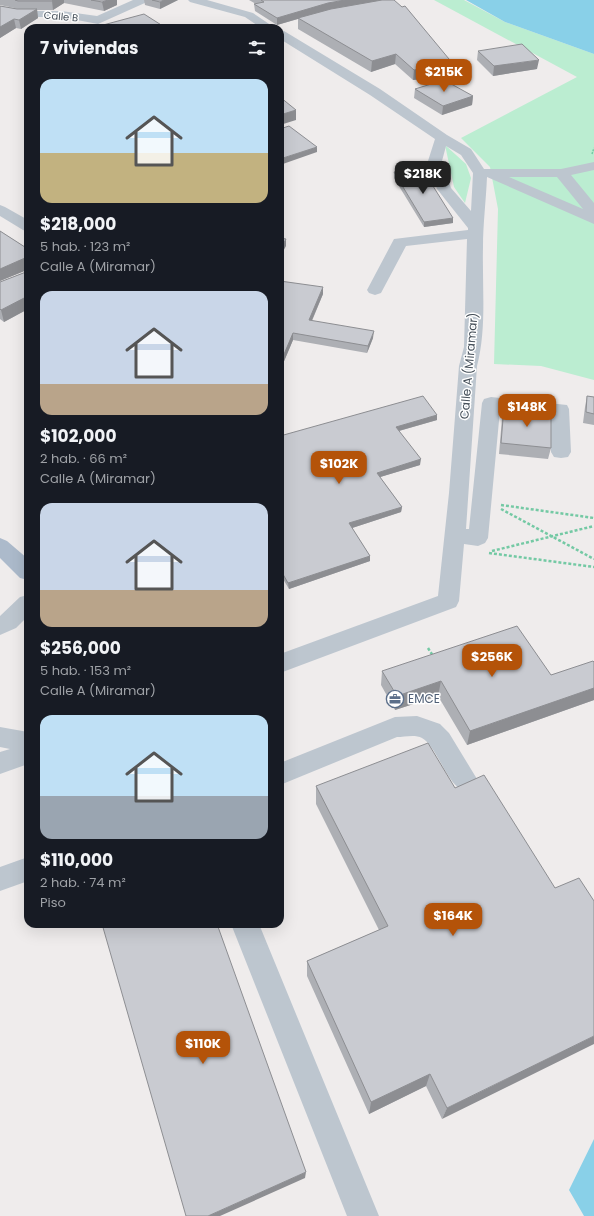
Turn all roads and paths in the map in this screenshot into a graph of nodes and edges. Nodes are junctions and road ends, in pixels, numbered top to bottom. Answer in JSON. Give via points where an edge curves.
{"nodes":[{"id":1,"x":143,"y":0,"type":"edge"},
{"id":2,"x":194,"y":0,"type":"edge"},
{"id":3,"x":0,"y":9,"type":"edge"},
{"id":4,"x":264,"y":24,"type":"edge"},
{"id":5,"x":284,"y":31,"type":"edge"},
{"id":6,"x":442,"y":138,"type":"junction"},
{"id":7,"x":594,"y":166,"type":"edge"},
{"id":8,"x":561,"y":173,"type":"junction"},
{"id":9,"x":485,"y":174,"type":"junction"},
{"id":10,"x":0,"y":210,"type":"edge"},
{"id":11,"x":594,"y":212,"type":"edge"},
{"id":12,"x":594,"y":219,"type":"edge"},
{"id":13,"x":24,"y":225,"type":"edge"},
{"id":14,"x":475,"y":230,"type":"junction"},
{"id":15,"x":375,"y":290,"type":"dead end"},
{"id":16,"x":561,"y":452,"type":"dead end"},
{"id":17,"x":594,"y":518,"type":"edge"},
{"id":18,"x":594,"y":526,"type":"edge"},
{"id":19,"x":455,"y":535,"type":"junction"},
{"id":20,"x":552,"y":536,"type":"junction"},
{"id":21,"x":0,"y":546,"type":"edge"},
{"id":22,"x":594,"y":559,"type":"edge"},
{"id":23,"x":594,"y":567,"type":"edge"},
{"id":24,"x":24,"y":568,"type":"edge"},
{"id":25,"x":24,"y":607,"type":"edge"},
{"id":26,"x":0,"y":626,"type":"edge"},
{"id":27,"x":428,"y":648,"type":"dead end"},
{"id":28,"x":436,"y":659,"type":"edge"},
{"id":29,"x":284,"y":662,"type":"edge"},
{"id":30,"x":0,"y":737,"type":"edge"},
{"id":31,"x":24,"y":741,"type":"edge"},
{"id":32,"x":24,"y":755,"type":"edge"},
{"id":33,"x":0,"y":763,"type":"edge"},
{"id":34,"x":284,"y":772,"type":"edge"},
{"id":35,"x":465,"y":780,"type":"dead end"},
{"id":36,"x":24,"y":870,"type":"edge"},
{"id":37,"x":0,"y":879,"type":"edge"},
{"id":38,"x":247,"y":928,"type":"edge"},
{"id":39,"x":363,"y":1216,"type":"edge"}],
"edges":[{"from":1,"to":3,"type":"street","name":"Calle B","via":[[98,20],[61,14],[19,14]]},
{"from":2,"to":4,"type":"street","via":[[249,15]]},
{"from":5,"to":6,"type":"street"},
{"from":6,"to":9,"type":"street","via":[[466,152]]},
{"from":6,"to":14,"type":"street","via":[[436,161],[444,189]]},
{"from":7,"to":8,"type":"street"},
{"from":8,"to":9,"type":"street"},
{"from":8,"to":11,"type":"street"},
{"from":9,"to":12,"type":"street"},
{"from":9,"to":14,"type":"street","name":"Calle A (Miramar)"},
{"from":10,"to":13,"type":"street"},
{"from":14,"to":15,"type":"street","via":[[400,242]]},
{"from":14,"to":19,"type":"street","name":"Calle A (Miramar)","via":[[472,347],[468,366]]},
{"from":16,"to":19,"type":"street","via":[[560,409],[491,403],[478,538]]},
{"from":17,"to":20,"type":"path","via":[[499,506]]},
{"from":18,"to":20,"type":"path"},
{"from":19,"to":29,"type":"street","name":"Calle A (Miramar)","via":[[448,601]]},
{"from":20,"to":22,"type":"path"},
{"from":20,"to":23,"type":"path","via":[[486,552]]},
{"from":21,"to":24,"type":"main road"},
{"from":25,"to":26,"type":"street"},
{"from":27,"to":28,"type":"path"},
{"from":30,"to":31,"type":"street"},
{"from":32,"to":33,"type":"street"},
{"from":34,"to":35,"type":"street","via":[[395,727],[417,726],[431,731],[440,740]]},
{"from":36,"to":37,"type":"street"},
{"from":38,"to":39,"type":"street"}]}
